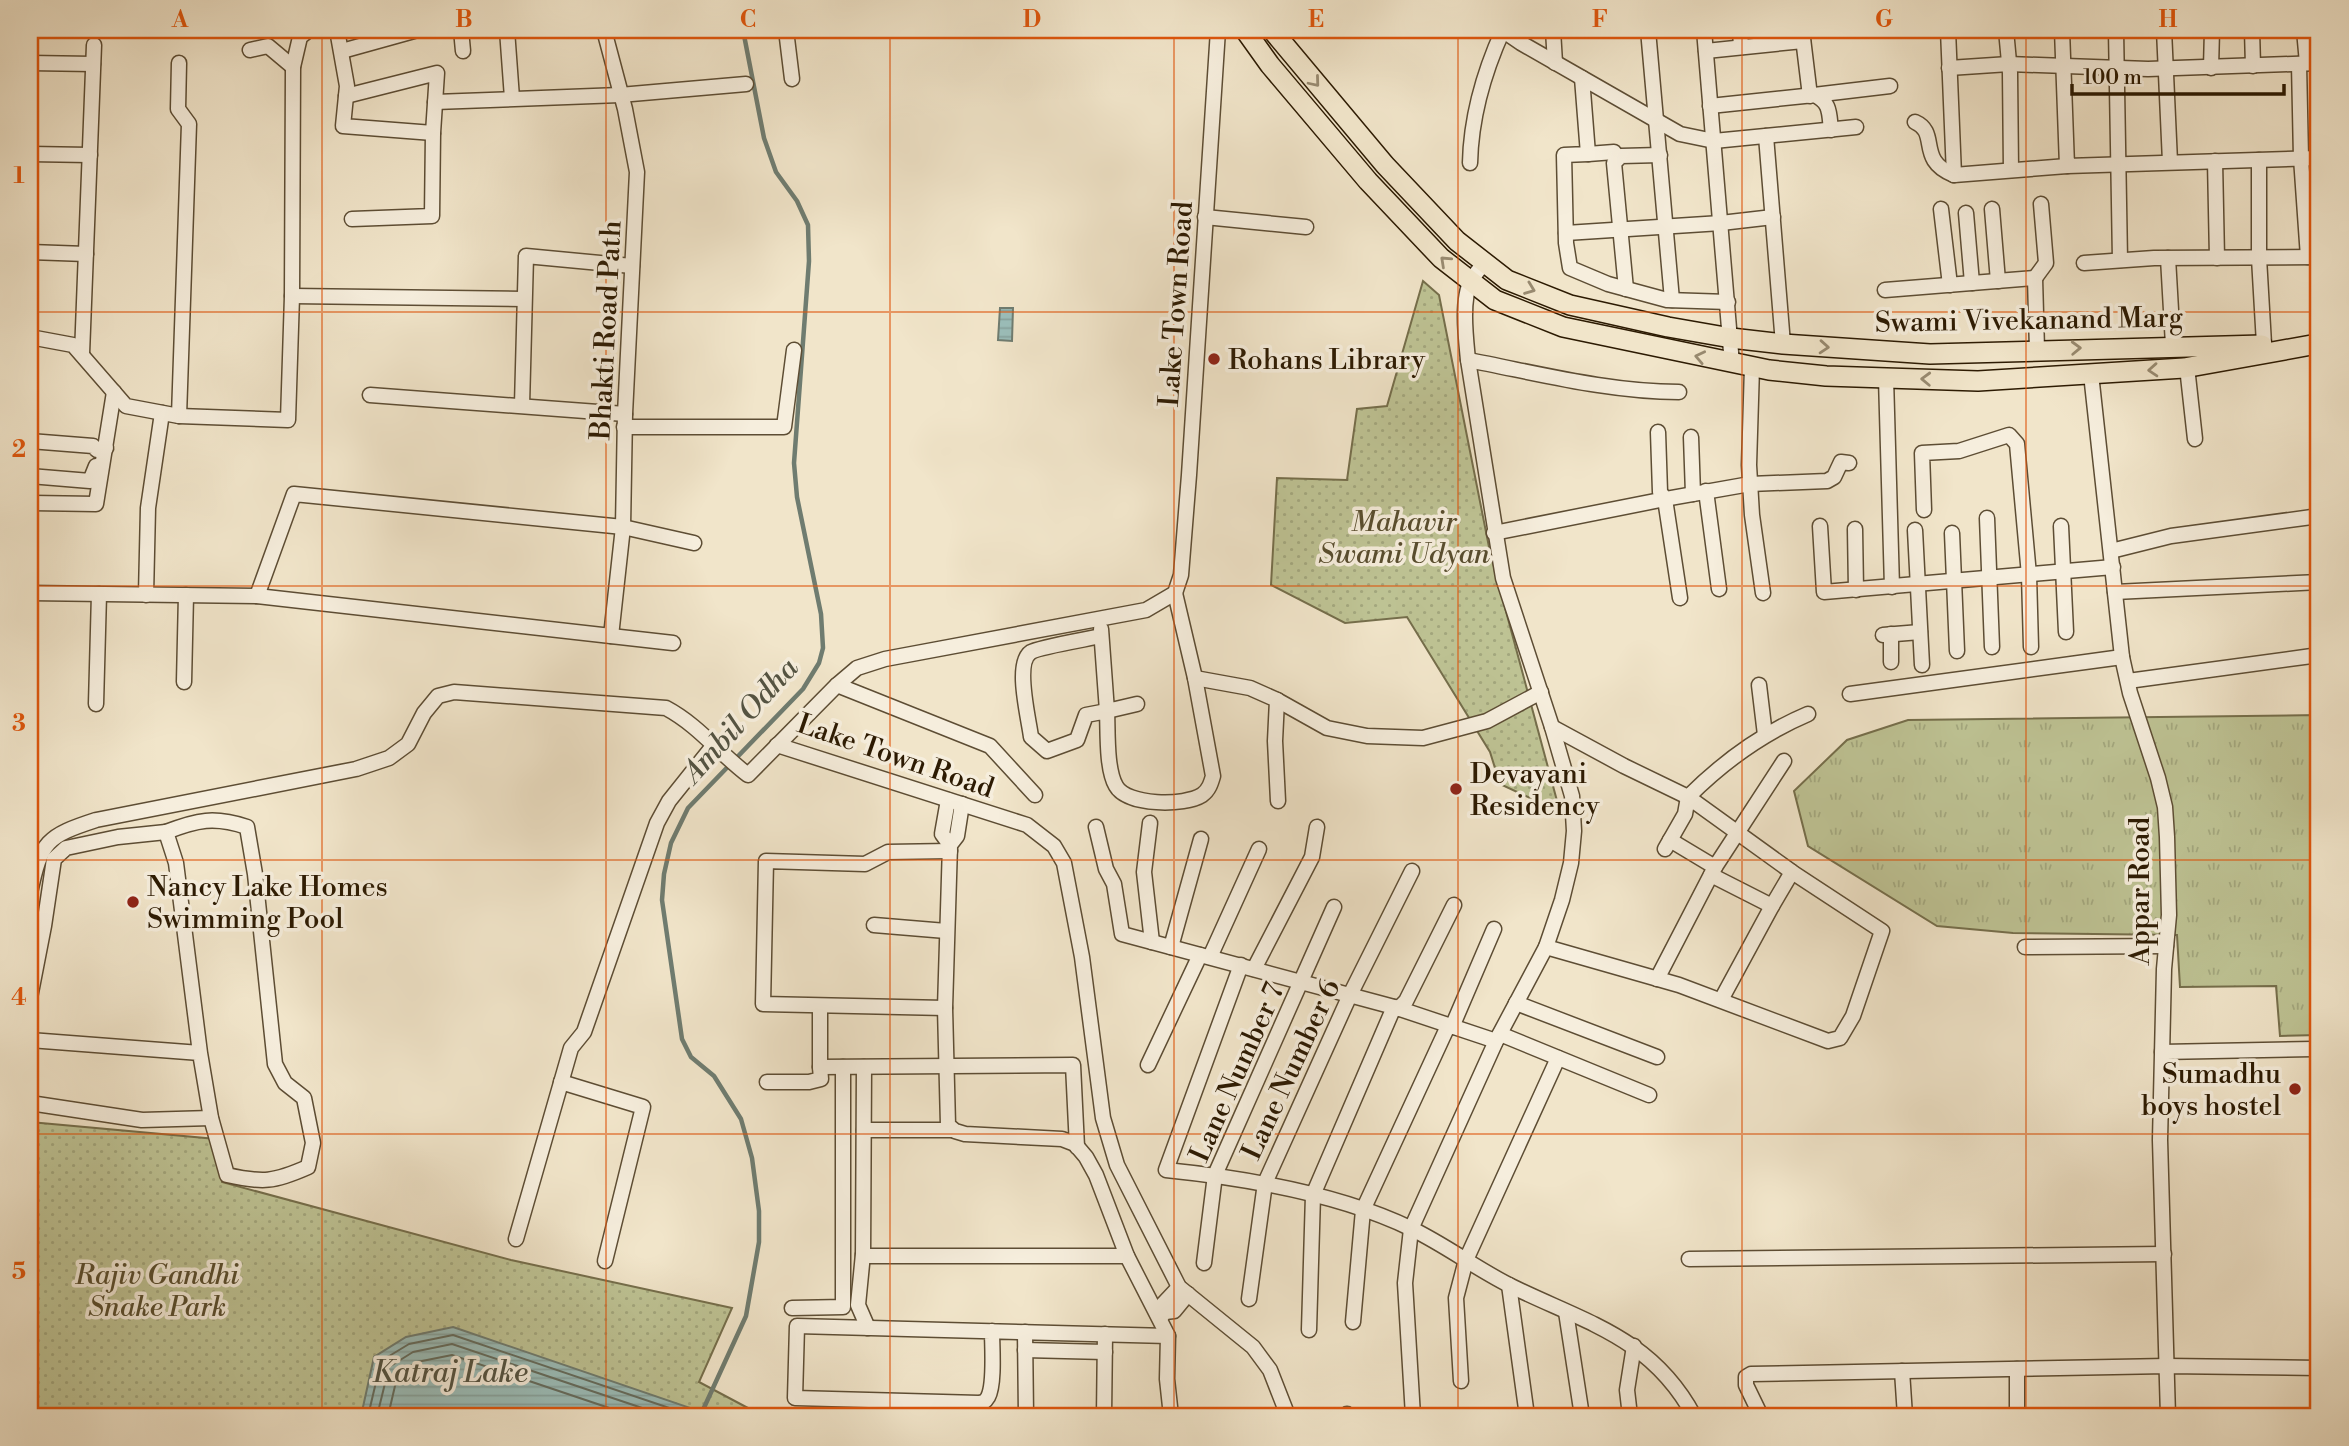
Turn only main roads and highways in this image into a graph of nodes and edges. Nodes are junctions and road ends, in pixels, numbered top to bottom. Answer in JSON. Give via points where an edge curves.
{"nodes":[{"id":1,"x":1245,"y":30,"type":"edge"},
{"id":2,"x":1272,"y":30,"type":"edge"},
{"id":3,"x":2318,"y":344,"type":"edge"}],
"edges":[{"from":3,"to":1,"type":"main road","name":"Swami Vivekanand Marg","one_way":true,"via":[[2187,367],[1978,381],[1826,376],[1752,367],[1563,327],[1495,300],[1441,258],[1368,181]]},
{"from":2,"to":3,"type":"main road","name":"Swami Vivekanand Marg","one_way":true,"via":[[1385,165],[1457,241],[1507,280],[1570,304],[1731,338],[1930,354]]}]}
